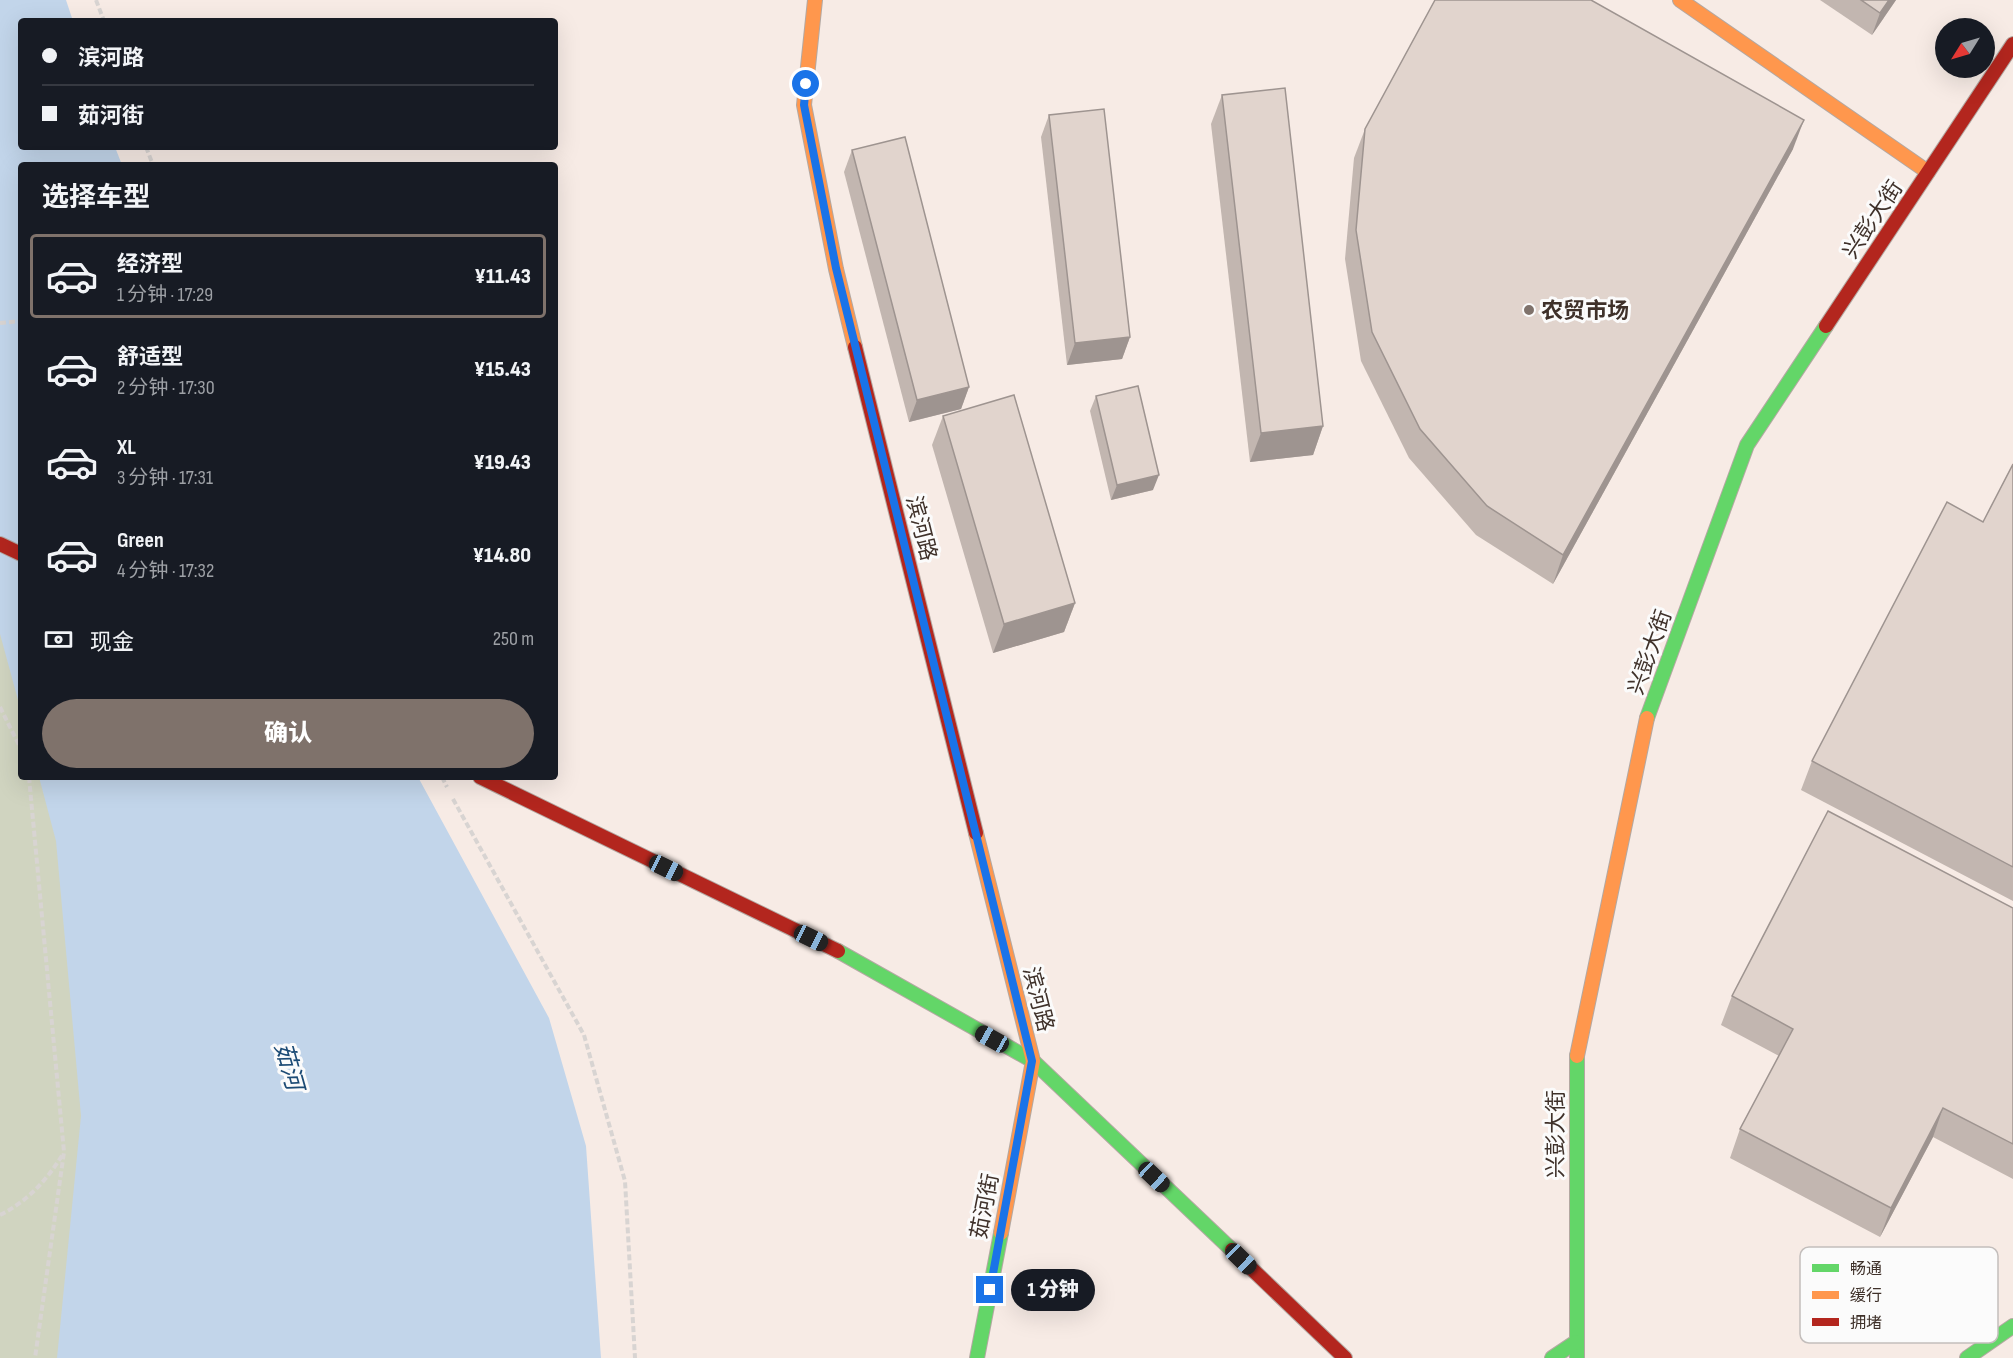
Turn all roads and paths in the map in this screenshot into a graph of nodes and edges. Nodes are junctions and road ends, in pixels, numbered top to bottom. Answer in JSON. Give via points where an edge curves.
{"nodes":[{"id":1,"x":96,"y":0,"type":"edge"},
{"id":2,"x":816,"y":0,"type":"edge"},
{"id":3,"x":1680,"y":0,"type":"edge"},
{"id":4,"x":103,"y":18,"type":"edge"},
{"id":5,"x":2013,"y":44,"type":"edge"},
{"id":6,"x":1928,"y":172,"type":"junction"},
{"id":7,"x":18,"y":321,"type":"edge"},
{"id":8,"x":0,"y":323,"type":"edge"},
{"id":9,"x":0,"y":544,"type":"edge"},
{"id":10,"x":18,"y":553,"type":"edge"},
{"id":11,"x":0,"y":707,"type":"edge"},
{"id":12,"x":18,"y":743,"type":"edge"},
{"id":13,"x":29,"y":780,"type":"edge"},
{"id":14,"x":444,"y":780,"type":"edge"},
{"id":15,"x":486,"y":780,"type":"edge"},
{"id":16,"x":1032,"y":1061,"type":"junction"},
{"id":17,"x":64,"y":1152,"type":"junction"},
{"id":18,"x":0,"y":1215,"type":"edge"},
{"id":19,"x":2013,"y":1326,"type":"edge"},
{"id":20,"x":1998,"y":1336,"type":"edge"},
{"id":21,"x":1576,"y":1342,"type":"junction"},
{"id":22,"x":1988,"y":1343,"type":"edge"},
{"id":23,"x":35,"y":1358,"type":"edge"},
{"id":24,"x":635,"y":1358,"type":"edge"},
{"id":25,"x":977,"y":1358,"type":"edge"},
{"id":26,"x":1345,"y":1358,"type":"edge"},
{"id":27,"x":1552,"y":1358,"type":"edge"},
{"id":28,"x":1577,"y":1358,"type":"edge"},
{"id":29,"x":1966,"y":1358,"type":"edge"}],
"edges":[{"from":1,"to":4,"type":"path"},
{"from":2,"to":16,"type":"main road","name":"滨河路","via":[[804,105],[833,257]]},
{"from":3,"to":6,"type":"main road"},
{"from":5,"to":6,"type":"main road","name":"兴彭大街"},
{"from":6,"to":21,"type":"main road","name":"兴彭大街","via":[[1747,445],[1647,716],[1576,1061]]},
{"from":7,"to":8,"type":"path"},
{"from":9,"to":10,"type":"main road"},
{"from":11,"to":12,"type":"path"},
{"from":13,"to":17,"type":"path"},
{"from":14,"to":24,"type":"path","via":[[584,1035],[625,1181]]},
{"from":15,"to":16,"type":"main road","via":[[832,948]]},
{"from":16,"to":25,"type":"main road","name":"茹河街"},
{"from":16,"to":26,"type":"main road"},
{"from":17,"to":18,"type":"path","via":[[32,1194]]},
{"from":17,"to":23,"type":"path"},
{"from":19,"to":20,"type":"main road"},
{"from":21,"to":27,"type":"main road"},
{"from":21,"to":28,"type":"main road","name":"兴彭大街"},
{"from":22,"to":29,"type":"main road"}]}
